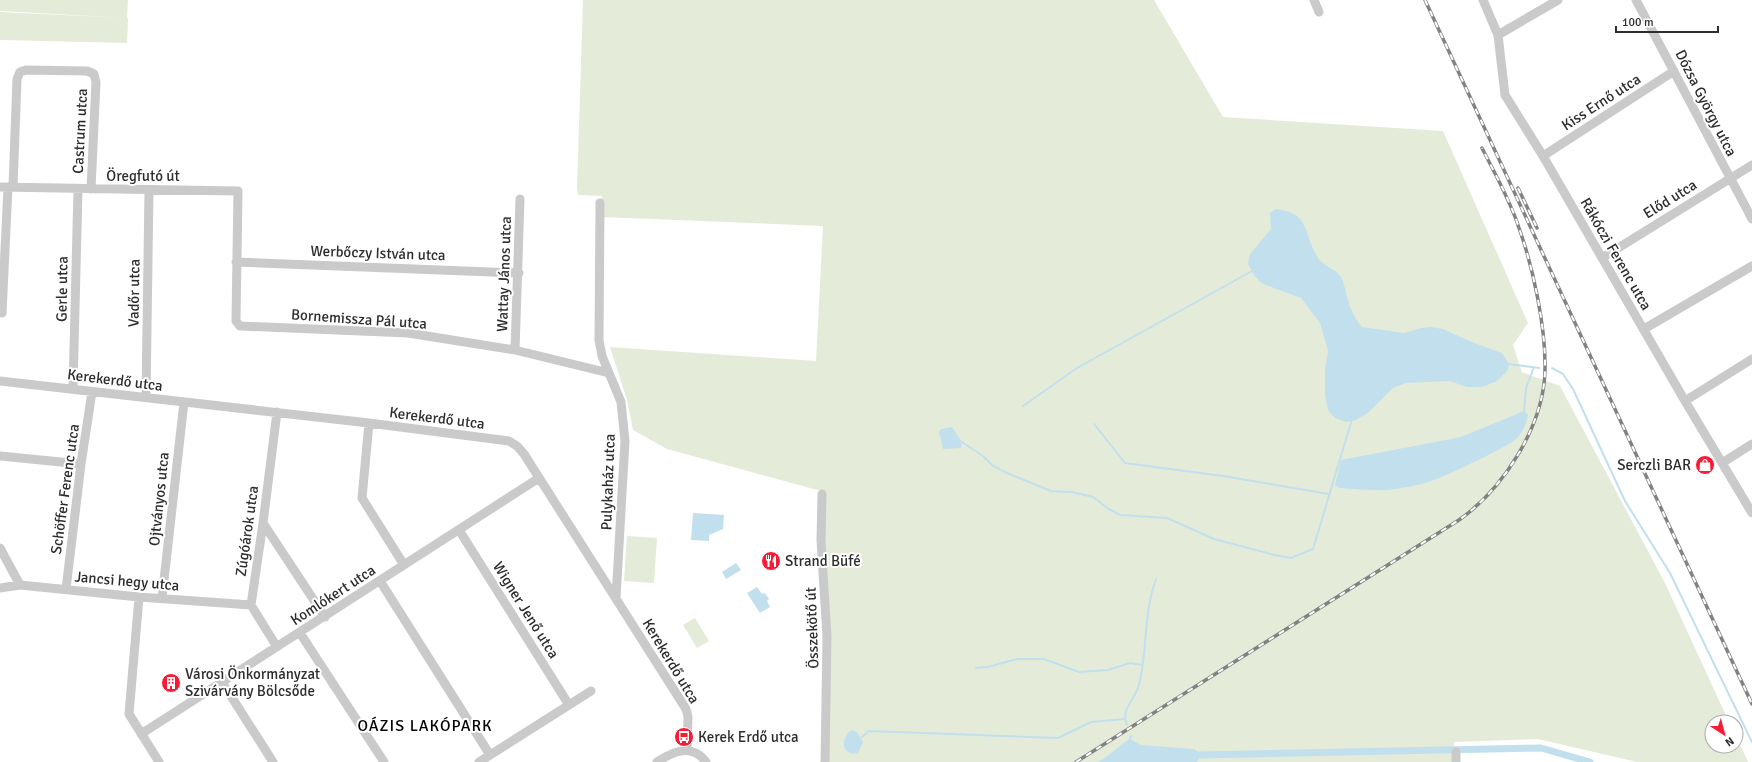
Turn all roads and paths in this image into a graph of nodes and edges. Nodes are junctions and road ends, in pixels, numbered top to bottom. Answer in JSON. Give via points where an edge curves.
{"nodes":[{"id":1,"x":1314,"y":0,"type":"edge"},
{"id":2,"x":1483,"y":0,"type":"edge"},
{"id":3,"x":1558,"y":0,"type":"edge"},
{"id":4,"x":1636,"y":0,"type":"edge"},
{"id":5,"x":1319,"y":12,"type":"dead end"},
{"id":6,"x":1498,"y":36,"type":"junction"},
{"id":7,"x":1674,"y":71,"type":"junction"},
{"id":8,"x":1543,"y":156,"type":"junction"},
{"id":9,"x":1752,"y":165,"type":"edge"},
{"id":10,"x":1730,"y":179,"type":"junction"},
{"id":11,"x":7,"y":187,"type":"edge"},
{"id":12,"x":78,"y":189,"type":"junction"},
{"id":13,"x":91,"y":189,"type":"junction"},
{"id":14,"x":149,"y":190,"type":"junction"},
{"id":15,"x":238,"y":191,"type":"joint"},
{"id":16,"x":520,"y":199,"type":"dead end"},
{"id":17,"x":600,"y":203,"type":"dead end"},
{"id":18,"x":1752,"y":220,"type":"edge"},
{"id":19,"x":1602,"y":258,"type":"junction"},
{"id":20,"x":236,"y":262,"type":"junction"},
{"id":21,"x":1752,"y":266,"type":"edge"},
{"id":22,"x":519,"y":273,"type":"junction"},
{"id":23,"x":0,"y":312,"type":"edge"},
{"id":24,"x":1644,"y":329,"type":"junction"},
{"id":25,"x":515,"y":350,"type":"junction"},
{"id":26,"x":1752,"y":359,"type":"edge"},
{"id":27,"x":609,"y":373,"type":"junction"},
{"id":28,"x":0,"y":381,"type":"edge"},
{"id":29,"x":73,"y":389,"type":"junction"},
{"id":30,"x":92,"y":392,"type":"junction"},
{"id":31,"x":146,"y":397,"type":"junction"},
{"id":32,"x":1685,"y":401,"type":"junction"},
{"id":33,"x":184,"y":402,"type":"junction"},
{"id":34,"x":277,"y":412,"type":"junction"},
{"id":35,"x":369,"y":423,"type":"junction"},
{"id":36,"x":1752,"y":444,"type":"edge"},
{"id":37,"x":0,"y":456,"type":"edge"},
{"id":38,"x":1722,"y":462,"type":"junction"},
{"id":39,"x":81,"y":464,"type":"junction"},
{"id":40,"x":539,"y":478,"type":"junction"},
{"id":41,"x":822,"y":494,"type":"dead end"},
{"id":42,"x":1752,"y":512,"type":"edge"},
{"id":43,"x":263,"y":524,"type":"junction"},
{"id":44,"x":459,"y":530,"type":"junction"},
{"id":45,"x":0,"y":548,"type":"edge"},
{"id":46,"x":404,"y":565,"type":"junction"},
{"id":47,"x":380,"y":581,"type":"junction"},
{"id":48,"x":20,"y":585,"type":"junction"},
{"id":49,"x":0,"y":588,"type":"edge"},
{"id":50,"x":66,"y":589,"type":"junction"},
{"id":51,"x":139,"y":597,"type":"junction"},
{"id":52,"x":162,"y":598,"type":"junction"},
{"id":53,"x":616,"y":598,"type":"junction"},
{"id":54,"x":251,"y":605,"type":"junction"},
{"id":55,"x":325,"y":617,"type":"junction"},
{"id":56,"x":300,"y":633,"type":"junction"},
{"id":57,"x":277,"y":647,"type":"junction"},
{"id":58,"x":222,"y":682,"type":"junction"},
{"id":59,"x":591,"y":691,"type":"dead end"},
{"id":60,"x":569,"y":705,"type":"junction"},
{"id":61,"x":141,"y":734,"type":"junction"},
{"id":62,"x":687,"y":750,"type":"junction"},
{"id":63,"x":490,"y":755,"type":"junction"},
{"id":64,"x":159,"y":762,"type":"edge"},
{"id":65,"x":273,"y":762,"type":"edge"},
{"id":66,"x":384,"y":762,"type":"edge"},
{"id":67,"x":479,"y":762,"type":"edge"},
{"id":68,"x":657,"y":762,"type":"edge"},
{"id":69,"x":706,"y":762,"type":"edge"},
{"id":70,"x":825,"y":762,"type":"edge"}],
"edges":[{"from":1,"to":5,"type":"street"},
{"from":2,"to":6,"type":"street","name":"Rákóczi Ferenc utca"},
{"from":3,"to":6,"type":"street"},
{"from":4,"to":7,"type":"street","name":"Dózsa György utca"},
{"from":6,"to":8,"type":"street","name":"Rákóczi Ferenc utca","via":[[1505,95]]},
{"from":7,"to":8,"type":"street","name":"Kiss Ernő utca"},
{"from":7,"to":10,"type":"street","name":"Dózsa György utca"},
{"from":8,"to":19,"type":"street","name":"Rákóczi Ferenc utca"},
{"from":9,"to":10,"type":"street","name":"Előd utca"},
{"from":10,"to":18,"type":"street","name":"Dózsa György utca"},
{"from":10,"to":19,"type":"street","name":"Előd utca"},
{"from":11,"to":12,"type":"street","name":"Öregfutó út"},
{"from":11,"to":13,"type":"street","name":"Castrum utca","via":[[17,79],[20,72],[87,71],[94,74],[96,82]]},
{"from":11,"to":23,"type":"street","via":[[2,313]]},
{"from":12,"to":13,"type":"street","name":"Öregfutó út"},
{"from":12,"to":29,"type":"street","name":"Gerle utca"},
{"from":13,"to":14,"type":"street","name":"Öregfutó út"},
{"from":14,"to":15,"type":"street","name":"Öregfutó út"},
{"from":14,"to":31,"type":"street","name":"Vadőr utca"},
{"from":15,"to":20,"type":"street","name":"Bornemissza Pál utca"},
{"from":16,"to":22,"type":"street","name":"Wattay János utca"},
{"from":17,"to":27,"type":"street","name":"Pulykaház utca","via":[[599,340]]},
{"from":19,"to":24,"type":"street","name":"Rákóczi Ferenc utca"},
{"from":20,"to":22,"type":"street","name":"Werbőczy István utca"},
{"from":20,"to":25,"type":"street","name":"Bornemissza Pál utca","via":[[236,322],[240,326],[408,333]]},
{"from":21,"to":24,"type":"street"},
{"from":22,"to":25,"type":"street","name":"Wattay János utca"},
{"from":24,"to":32,"type":"street","name":"Rákóczi Ferenc utca"},
{"from":25,"to":27,"type":"street","name":"Bornemissza Pál utca"},
{"from":26,"to":32,"type":"street"},
{"from":27,"to":53,"type":"street","name":"Pulykaház utca","via":[[621,402],[625,441]]},
{"from":28,"to":29,"type":"street","name":"Kerekerdő utca"},
{"from":29,"to":30,"type":"street","name":"Kerekerdő utca"},
{"from":30,"to":31,"type":"street","name":"Kerekerdő utca"},
{"from":30,"to":39,"type":"street","name":"Schöffer Ferenc utca"},
{"from":31,"to":33,"type":"street","name":"Kerekerdő utca"},
{"from":32,"to":38,"type":"street","name":"Rákóczi Ferenc utca"},
{"from":33,"to":34,"type":"street","name":"Kerekerdő utca"},
{"from":33,"to":52,"type":"street","name":"Ojtványos utca"},
{"from":34,"to":35,"type":"street","name":"Kerekerdő utca"},
{"from":34,"to":43,"type":"street","name":"Zúgóárok utca"},
{"from":35,"to":40,"type":"street","name":"Kerekerdő utca","via":[[509,441],[524,454]]},
{"from":35,"to":46,"type":"street","via":[[362,498]]},
{"from":36,"to":38,"type":"street"},
{"from":37,"to":39,"type":"street"},
{"from":38,"to":42,"type":"street","name":"Rákóczi Ferenc utca"},
{"from":39,"to":50,"type":"street","name":"Schöffer Ferenc utca"},
{"from":40,"to":44,"type":"street","name":"Komlókert utca"},
{"from":40,"to":53,"type":"street","name":"Kerekerdő utca"},
{"from":41,"to":70,"type":"street","name":"Összekötő út","via":[[821,540],[827,637]]},
{"from":43,"to":54,"type":"street","name":"Zúgóárok utca"},
{"from":43,"to":55,"type":"street"},
{"from":44,"to":46,"type":"street","name":"Komlókert utca"},
{"from":44,"to":60,"type":"street","name":"Wigner Jenő utca"},
{"from":45,"to":48,"type":"street"},
{"from":46,"to":47,"type":"street","name":"Komlókert utca"},
{"from":47,"to":55,"type":"street","name":"Komlókert utca"},
{"from":47,"to":63,"type":"street"},
{"from":48,"to":49,"type":"street","name":"Jancsi hegy utca"},
{"from":48,"to":50,"type":"street","name":"Jancsi hegy utca"},
{"from":50,"to":51,"type":"street","name":"Jancsi hegy utca"},
{"from":51,"to":52,"type":"street","name":"Jancsi hegy utca"},
{"from":51,"to":61,"type":"street","via":[[129,714]]},
{"from":52,"to":54,"type":"street","name":"Jancsi hegy utca"},
{"from":53,"to":62,"type":"street","name":"Kerekerdő utca","via":[[686,709]]},
{"from":54,"to":57,"type":"street"},
{"from":55,"to":56,"type":"street","name":"Komlókert utca"},
{"from":56,"to":57,"type":"street","name":"Komlókert utca"},
{"from":56,"to":66,"type":"street"},
{"from":57,"to":58,"type":"street","name":"Komlókert utca"},
{"from":58,"to":61,"type":"street","name":"Komlókert utca"},
{"from":58,"to":65,"type":"street"},
{"from":59,"to":60,"type":"street"},
{"from":60,"to":63,"type":"street"},
{"from":61,"to":64,"type":"street"},
{"from":62,"to":68,"type":"street","via":[[673,752]]},
{"from":62,"to":69,"type":"street","via":[[699,754]]},
{"from":63,"to":67,"type":"street"}]}
